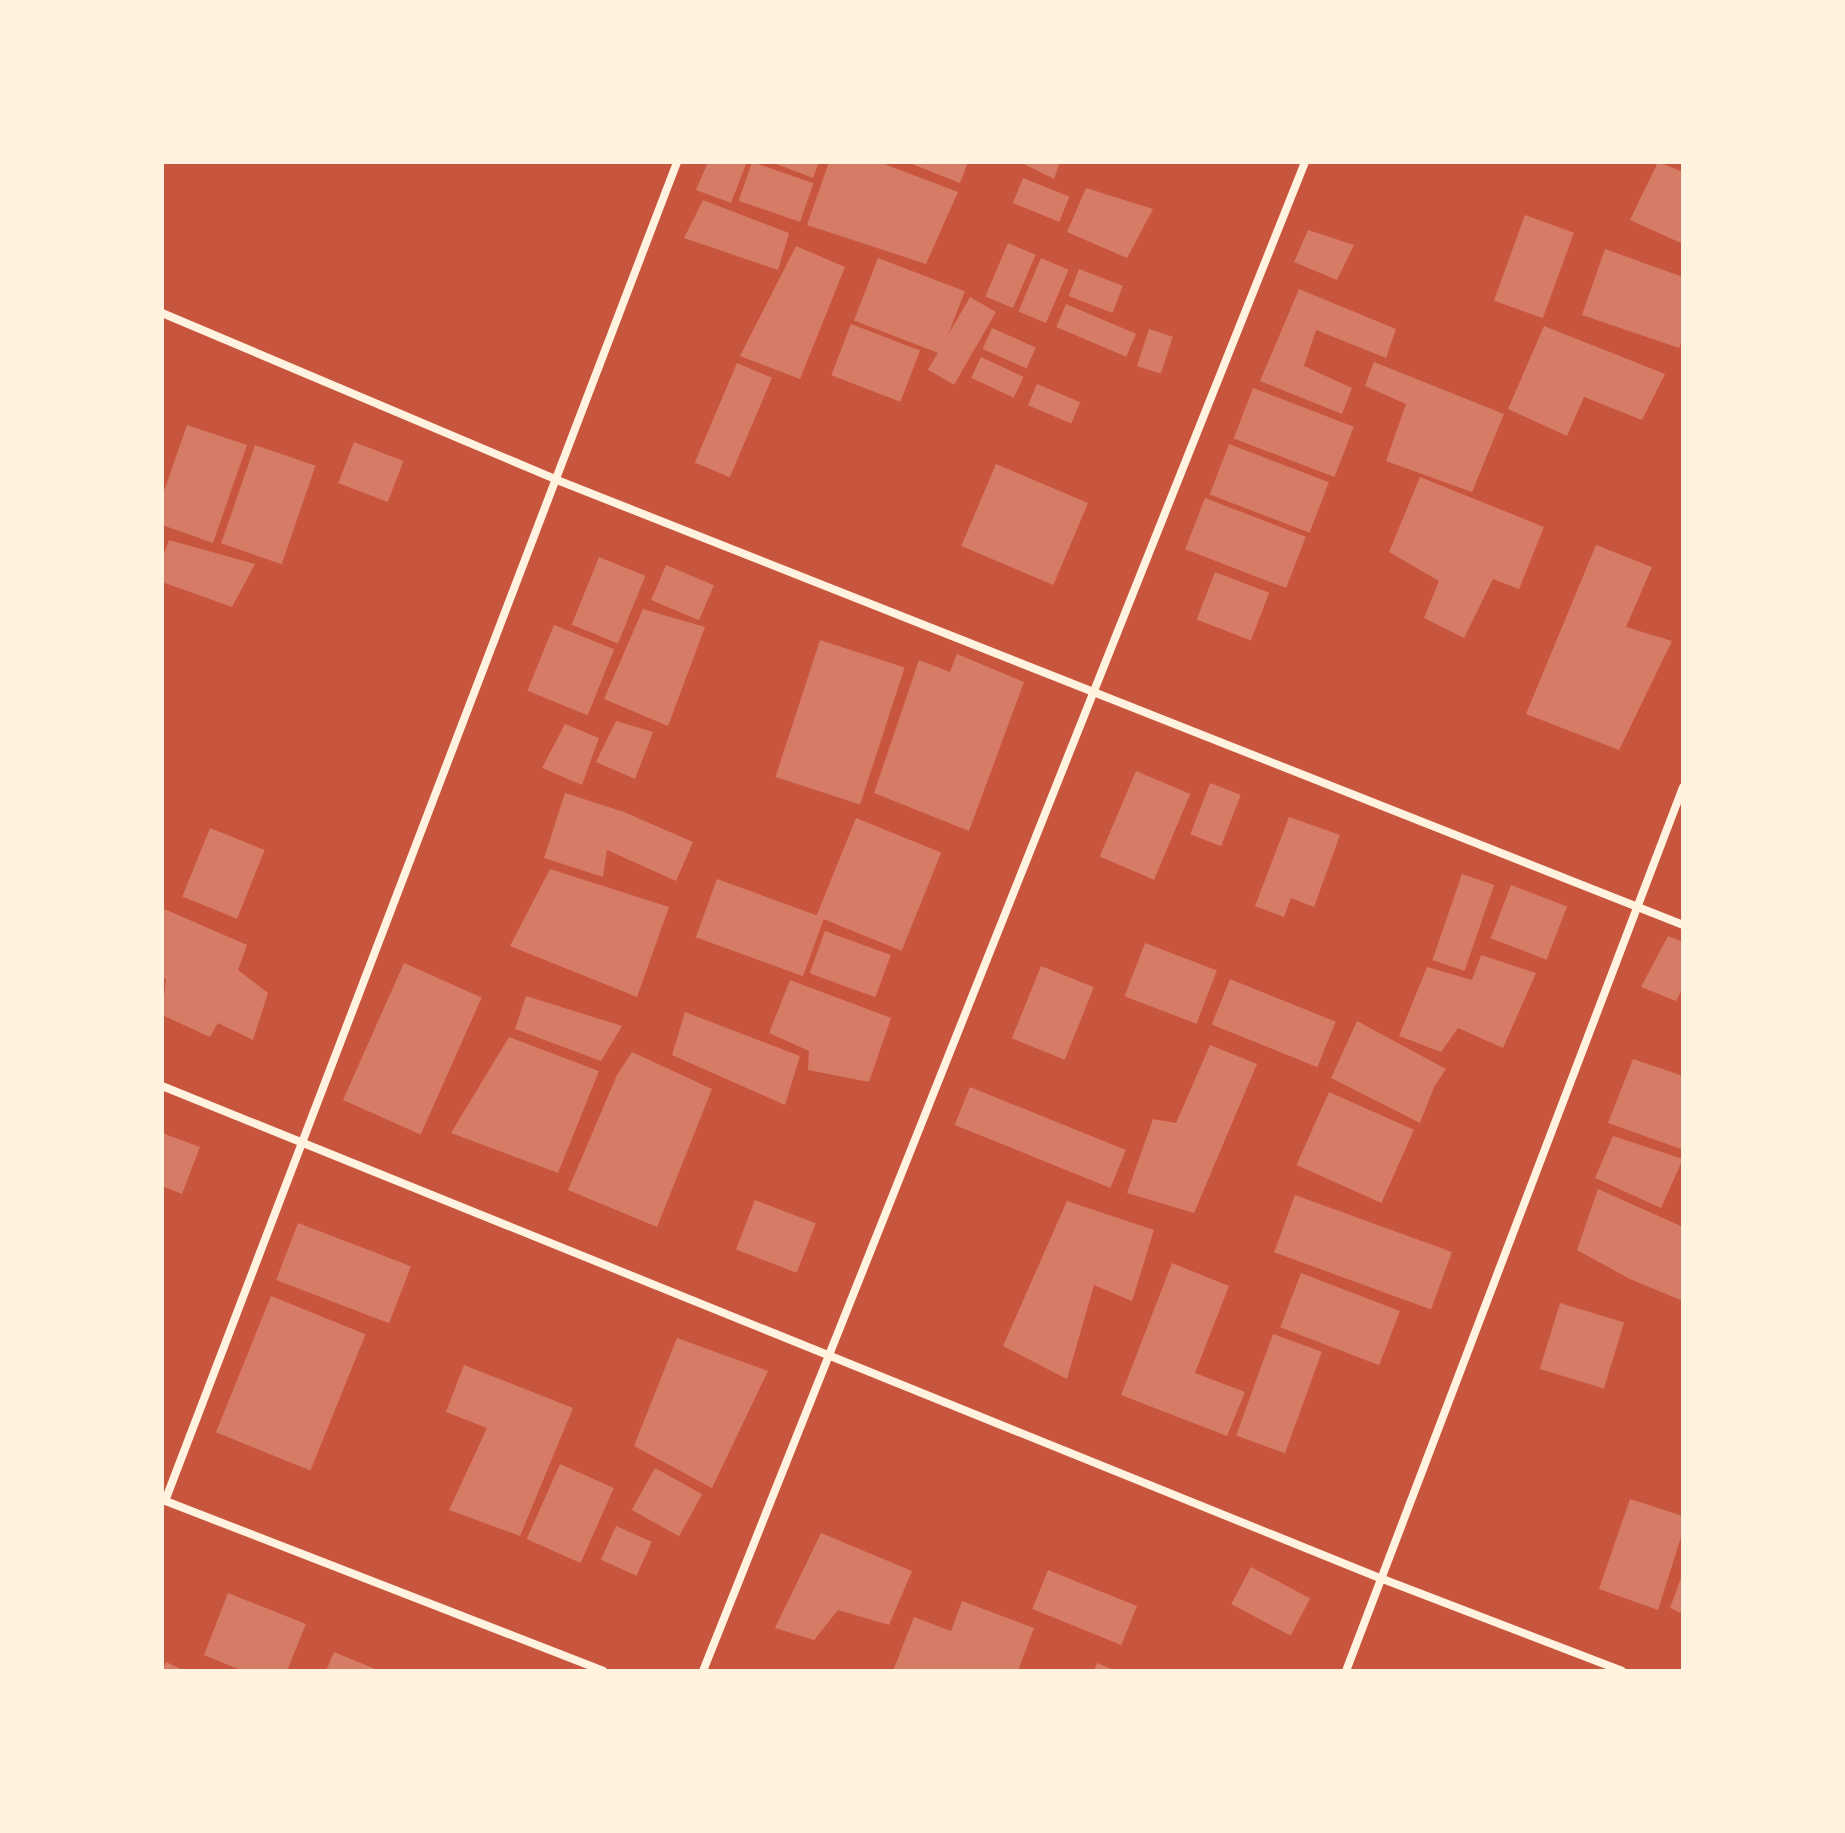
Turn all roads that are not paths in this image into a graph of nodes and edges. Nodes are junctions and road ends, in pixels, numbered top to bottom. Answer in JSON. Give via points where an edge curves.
{"nodes":[{"id":1,"x":677,"y":162,"type":"edge"},
{"id":2,"x":1305,"y":162,"type":"edge"},
{"id":3,"x":162,"y":313,"type":"edge"},
{"id":4,"x":557,"y":480,"type":"junction"},
{"id":5,"x":1090,"y":694,"type":"junction"},
{"id":6,"x":1683,"y":787,"type":"edge"},
{"id":7,"x":1637,"y":909,"type":"junction"},
{"id":8,"x":1683,"y":925,"type":"edge"},
{"id":9,"x":162,"y":1086,"type":"edge"},
{"id":10,"x":302,"y":1142,"type":"junction"},
{"id":11,"x":828,"y":1355,"type":"junction"},
{"id":12,"x":163,"y":1500,"type":"edge"},
{"id":13,"x":1380,"y":1578,"type":"junction"},
{"id":14,"x":603,"y":1671,"type":"edge"},
{"id":15,"x":703,"y":1671,"type":"edge"},
{"id":16,"x":1346,"y":1671,"type":"edge"},
{"id":17,"x":1622,"y":1671,"type":"edge"}],
"edges":[{"from":1,"to":4,"type":"street"},
{"from":2,"to":5,"type":"street"},
{"from":3,"to":4,"type":"street"},
{"from":4,"to":5,"type":"street"},
{"from":4,"to":10,"type":"street"},
{"from":5,"to":7,"type":"street"},
{"from":5,"to":11,"type":"street"},
{"from":6,"to":7,"type":"street"},
{"from":7,"to":8,"type":"street"},
{"from":7,"to":13,"type":"street"},
{"from":9,"to":10,"type":"street"},
{"from":10,"to":11,"type":"street"},
{"from":10,"to":12,"type":"street"},
{"from":11,"to":13,"type":"street"},
{"from":11,"to":15,"type":"street"},
{"from":12,"to":14,"type":"street"},
{"from":13,"to":16,"type":"street"},
{"from":13,"to":17,"type":"street"}]}
